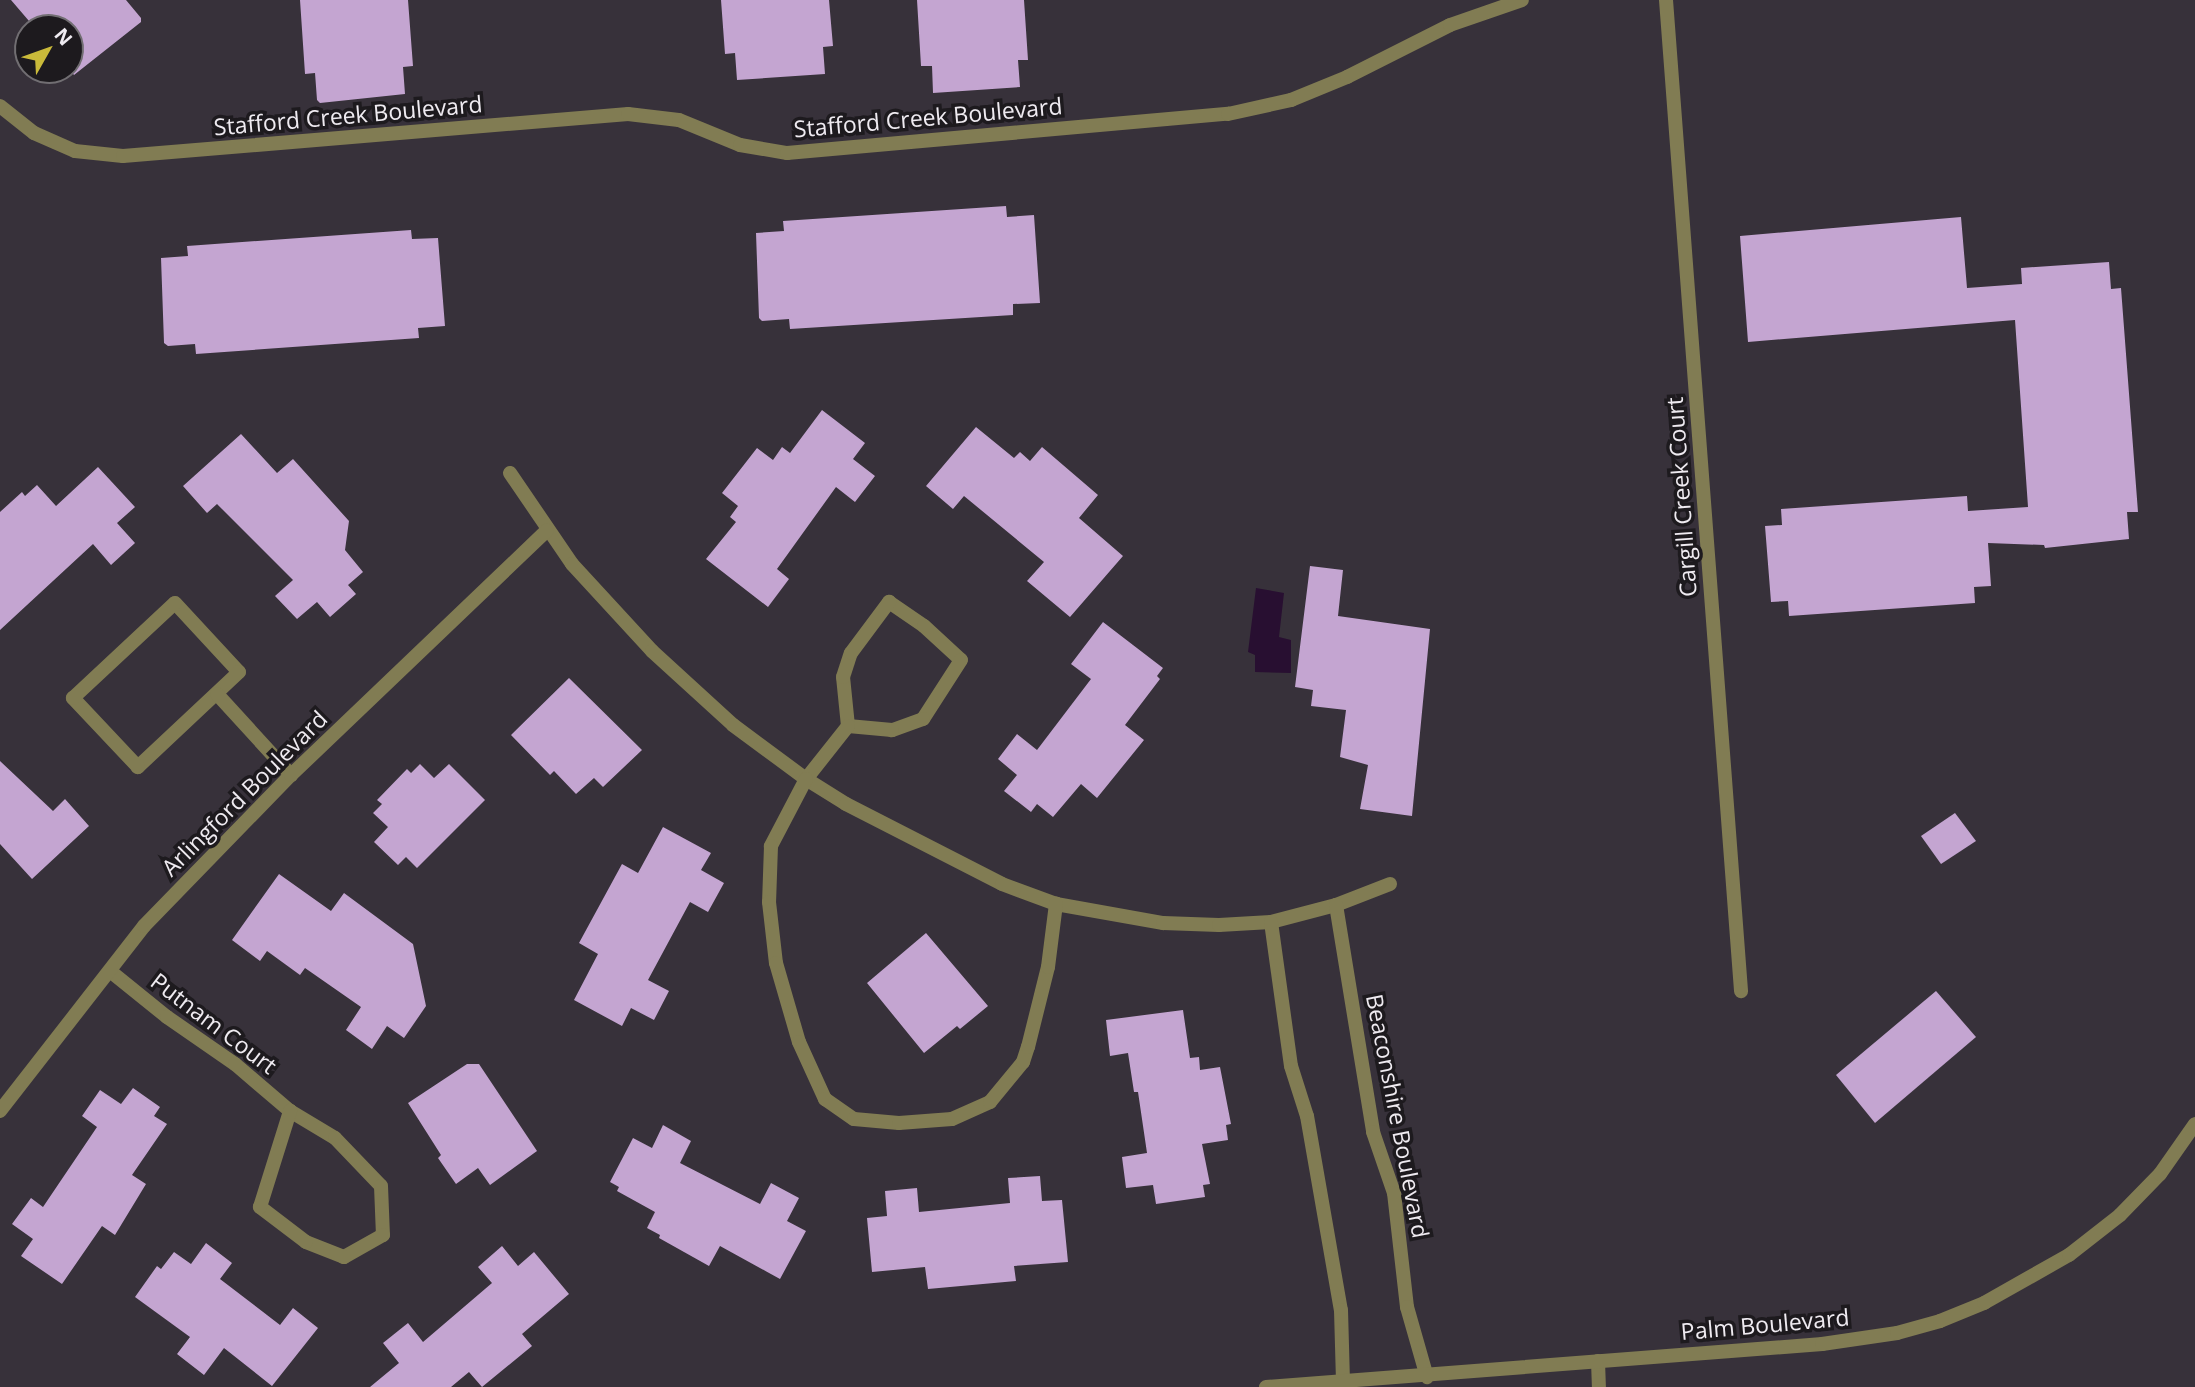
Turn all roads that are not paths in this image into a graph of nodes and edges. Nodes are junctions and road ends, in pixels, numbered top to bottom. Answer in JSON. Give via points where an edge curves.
{"nodes":[{"id":1,"x":1522,"y":0,"type":"edge"},
{"id":2,"x":1666,"y":0,"type":"edge"},
{"id":3,"x":0,"y":106,"type":"edge"},
{"id":4,"x":510,"y":473,"type":"dead end"},
{"id":5,"x":547,"y":530,"type":"junction"},
{"id":6,"x":217,"y":694,"type":"junction"},
{"id":7,"x":848,"y":726,"type":"junction"},
{"id":8,"x":291,"y":775,"type":"junction"},
{"id":9,"x":806,"y":779,"type":"junction"},
{"id":10,"x":1390,"y":884,"type":"dead end"},
{"id":11,"x":1056,"y":904,"type":"junction"},
{"id":12,"x":1336,"y":905,"type":"junction"},
{"id":13,"x":1270,"y":922,"type":"junction"},
{"id":14,"x":110,"y":971,"type":"junction"},
{"id":15,"x":1741,"y":990,"type":"dead end"},
{"id":16,"x":0,"y":1111,"type":"edge"},
{"id":17,"x":290,"y":1111,"type":"junction"},
{"id":18,"x":2195,"y":1124,"type":"edge"},
{"id":19,"x":1598,"y":1361,"type":"junction"},
{"id":20,"x":1427,"y":1377,"type":"junction"},
{"id":21,"x":1343,"y":1380,"type":"junction"},
{"id":22,"x":1266,"y":1387,"type":"edge"},
{"id":23,"x":1600,"y":1387,"type":"edge"}],
"edges":[{"from":1,"to":3,"type":"street","name":"Stafford Creek Boulevard","via":[[1450,24],[1291,100],[1228,114],[787,153],[740,145],[679,120],[628,114],[123,156],[75,151],[34,133]]},
{"from":2,"to":15,"type":"street","name":"Cargill Creek Court"},
{"from":4,"to":5,"type":"street"},
{"from":5,"to":8,"type":"street","name":"Arlingford Boulevard"},
{"from":5,"to":9,"type":"street","via":[[652,651],[733,725]]},
{"from":6,"to":6,"type":"street","via":[[138,768],[73,698],[175,603],[239,672]]},
{"from":6,"to":8,"type":"street"},
{"from":7,"to":7,"type":"street","via":[[843,677],[850,653],[889,602],[961,660],[923,719],[892,730]]},
{"from":7,"to":9,"type":"street"},
{"from":8,"to":14,"type":"street","name":"Arlingford Boulevard","via":[[144,926]]},
{"from":9,"to":11,"type":"street","via":[[925,846],[1002,884]]},
{"from":9,"to":11,"type":"street","via":[[771,846],[769,902],[776,963],[799,1042],[825,1100],[854,1119],[900,1123],[952,1119],[990,1102],[1023,1062],[1048,967]]},
{"from":10,"to":12,"type":"street"},
{"from":11,"to":13,"type":"street","via":[[1163,923]]},
{"from":12,"to":13,"type":"street"},
{"from":12,"to":20,"type":"street","name":"Beaconshire Boulevard","via":[[1373,1132],[1394,1193],[1407,1307]]},
{"from":13,"to":21,"type":"street","via":[[1292,1066],[1307,1115],[1340,1310]]},
{"from":14,"to":16,"type":"street","name":"Arlingford Boulevard"},
{"from":14,"to":17,"type":"street","name":"Putnam Court"},
{"from":17,"to":17,"type":"street","name":"Putnam Court","via":[[335,1138],[382,1186],[383,1235],[344,1257],[306,1242],[260,1207]]},
{"from":18,"to":19,"type":"street","name":"Palm Boulevard","via":[[2160,1174],[2080,1247],[1984,1303],[1940,1321],[1897,1333],[1822,1344]]},
{"from":19,"to":20,"type":"street","name":"Palm Boulevard"},
{"from":19,"to":23,"type":"street"},
{"from":20,"to":21,"type":"street","name":"Palm Boulevard"},
{"from":21,"to":22,"type":"street","name":"Palm Boulevard"}]}
